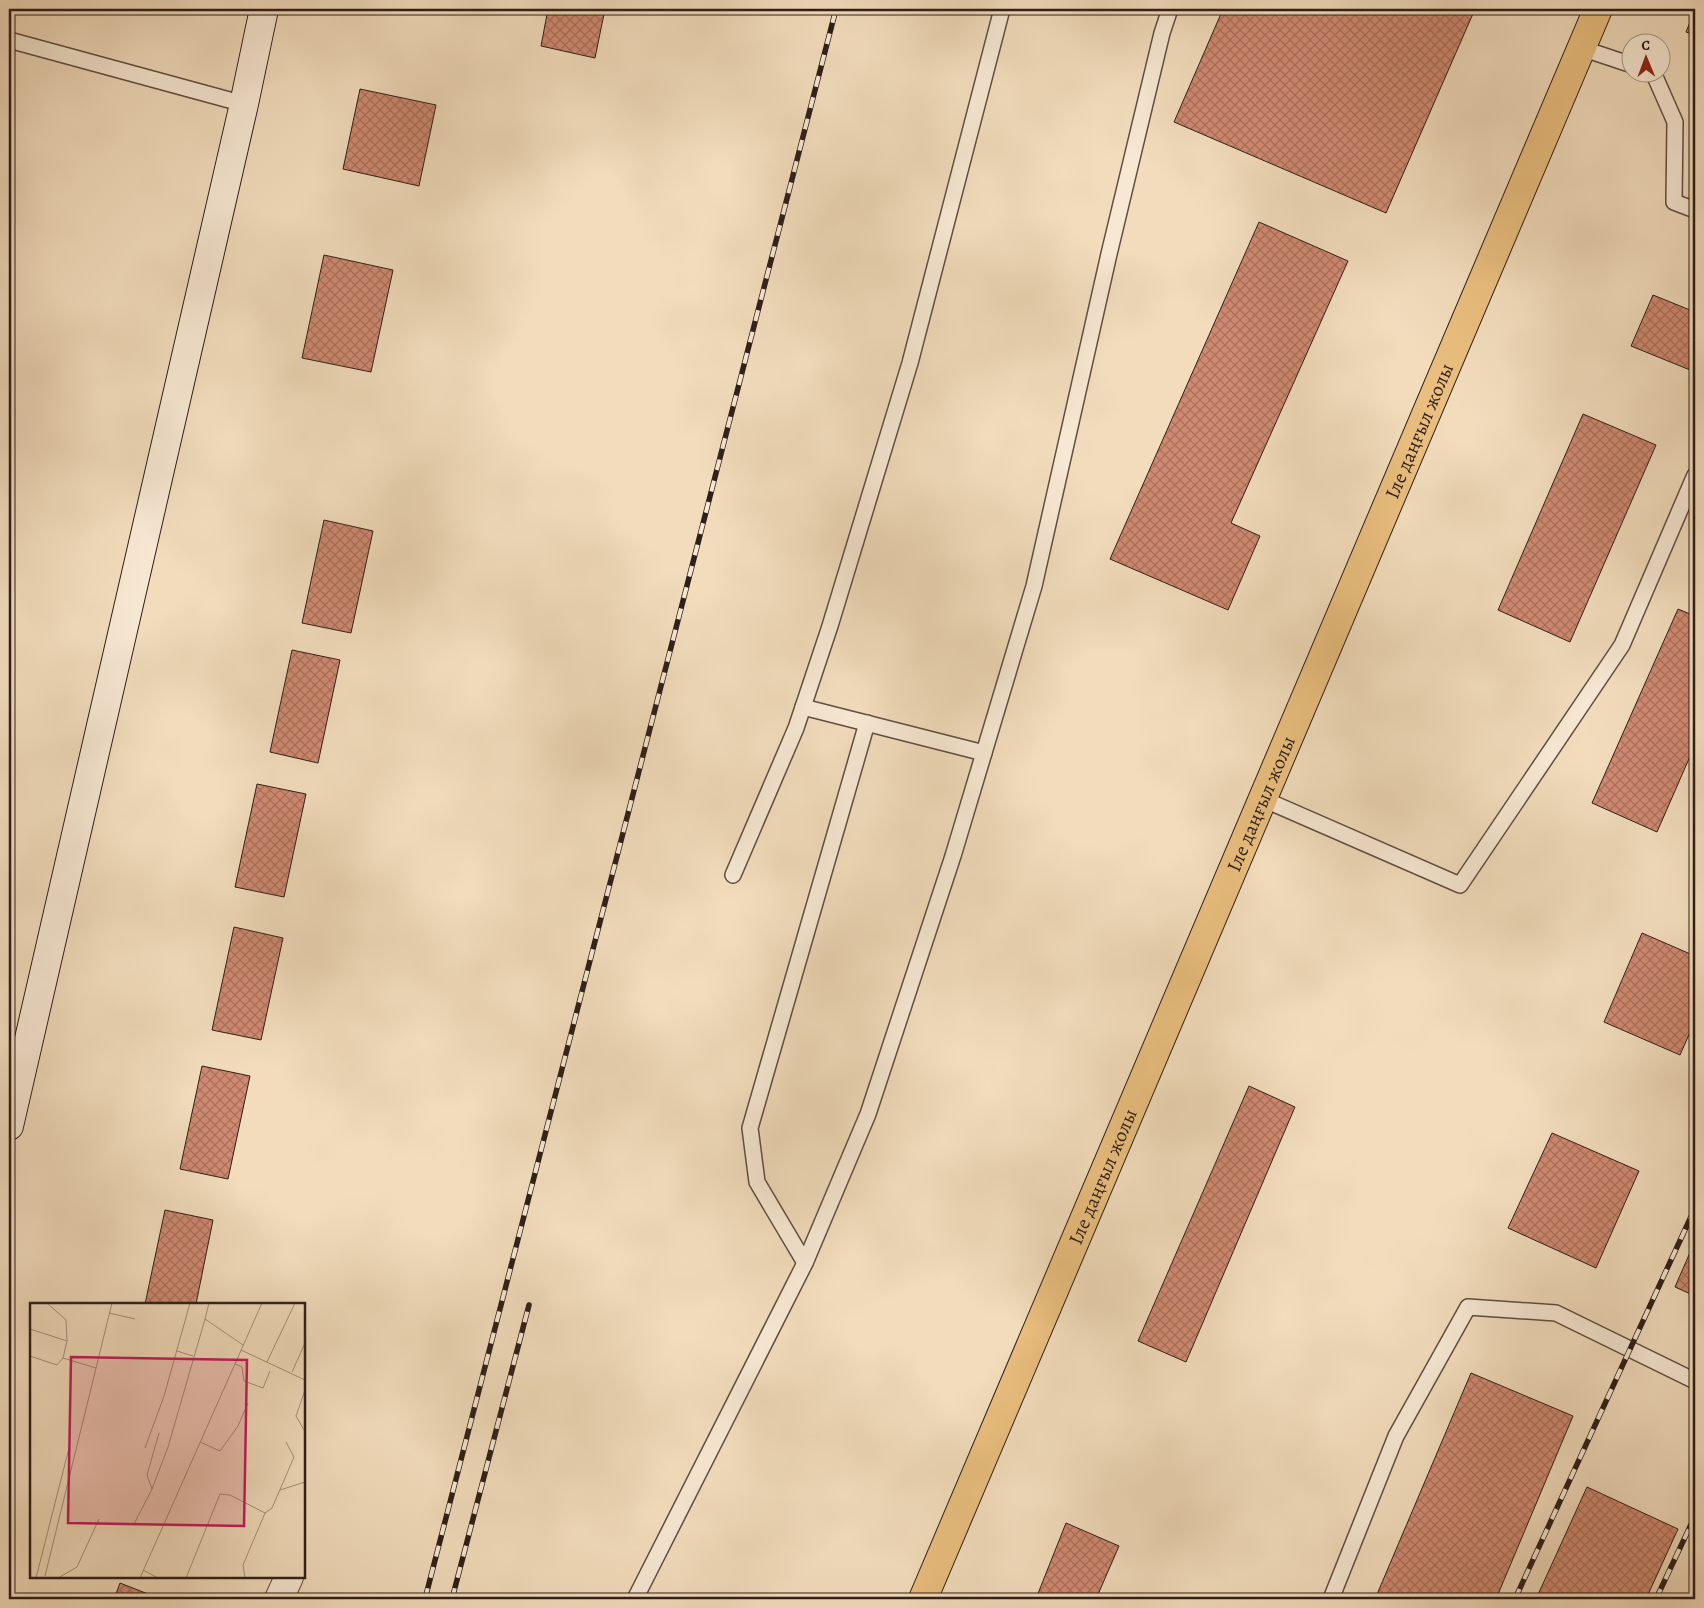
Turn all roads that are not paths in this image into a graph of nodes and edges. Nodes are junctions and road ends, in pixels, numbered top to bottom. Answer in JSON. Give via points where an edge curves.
{"nodes":[{"id":1,"x":264,"y":9,"type":"edge"},
{"id":2,"x":1002,"y":9,"type":"edge"},
{"id":3,"x":1170,"y":9,"type":"edge"},
{"id":4,"x":1598,"y":9,"type":"edge"},
{"id":5,"x":9,"y":40,"type":"edge"},
{"id":6,"x":1581,"y":48,"type":"junction"},
{"id":7,"x":1622,"y":62,"type":"edge"},
{"id":8,"x":1657,"y":82,"type":"edge"},
{"id":9,"x":244,"y":104,"type":"junction"},
{"id":10,"x":1695,"y":210,"type":"edge"},
{"id":11,"x":1695,"y":475,"type":"edge"},
{"id":12,"x":803,"y":707,"type":"junction"},
{"id":13,"x":867,"y":723,"type":"junction"},
{"id":14,"x":984,"y":753,"type":"junction"},
{"id":15,"x":1262,"y":799,"type":"junction"},
{"id":16,"x":733,"y":875,"type":"dead end"},
{"id":17,"x":9,"y":1126,"type":"edge"},
{"id":18,"x":805,"y":1263,"type":"junction"},
{"id":19,"x":1695,"y":1381,"type":"edge"},
{"id":20,"x":289,"y":1578,"type":"edge"},
{"id":21,"x":279,"y":1599,"type":"edge"},
{"id":22,"x":635,"y":1599,"type":"edge"},
{"id":23,"x":923,"y":1599,"type":"edge"},
{"id":24,"x":1331,"y":1599,"type":"edge"}],
"edges":[{"from":1,"to":9,"type":"street"},
{"from":2,"to":12,"type":"lane","via":[[910,363]]},
{"from":3,"to":14,"type":"lane","via":[[1111,244],[1034,586]]},
{"from":4,"to":6,"type":"main road","name":"Іле даңғыл жолы"},
{"from":5,"to":9,"type":"lane"},
{"from":6,"to":7,"type":"lane"},
{"from":6,"to":15,"type":"main road","name":"Іле даңғыл жолы"},
{"from":8,"to":10,"type":"lane","via":[[1675,122],[1674,202]]},
{"from":9,"to":17,"type":"street"},
{"from":11,"to":15,"type":"lane","via":[[1622,645],[1460,885]]},
{"from":12,"to":13,"type":"lane"},
{"from":12,"to":16,"type":"lane"},
{"from":13,"to":14,"type":"lane"},
{"from":13,"to":18,"type":"lane","via":[[750,1128],[756,1182]]},
{"from":14,"to":18,"type":"lane","via":[[868,1114]]},
{"from":15,"to":23,"type":"main road","name":"Іле даңғыл жолы"},
{"from":18,"to":22,"type":"lane"},
{"from":19,"to":24,"type":"lane","via":[[1556,1313],[1468,1307],[1396,1436]]},
{"from":20,"to":21,"type":"street"}]}
